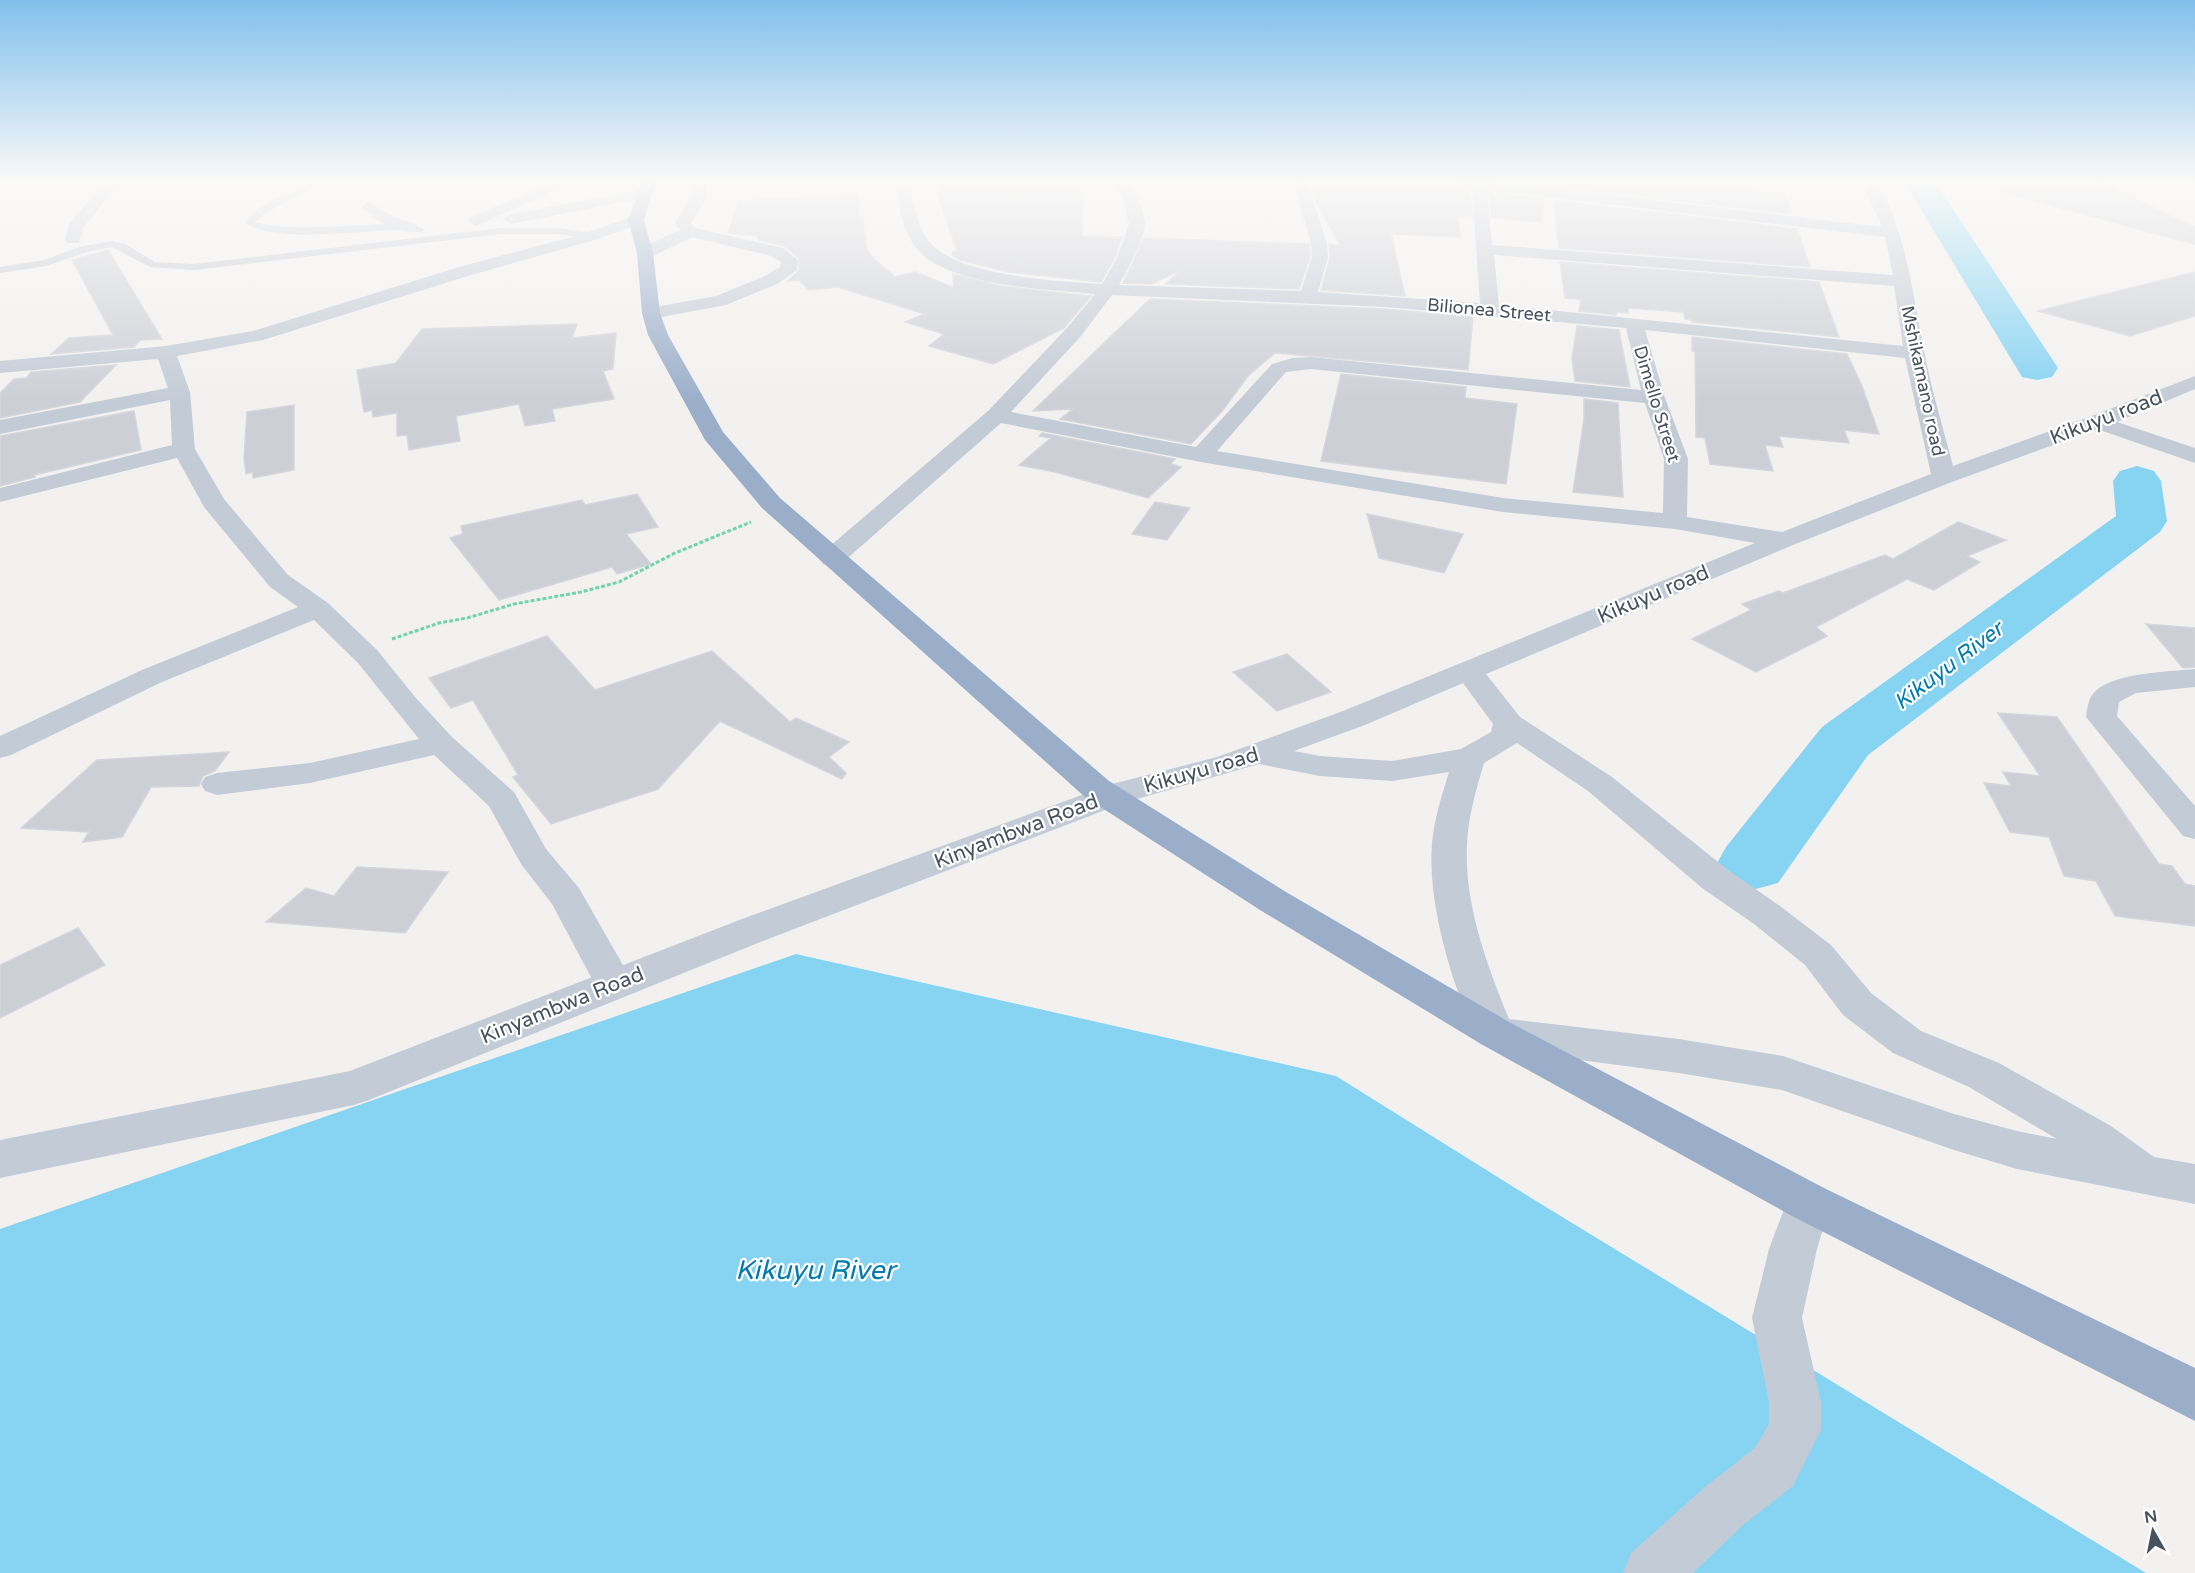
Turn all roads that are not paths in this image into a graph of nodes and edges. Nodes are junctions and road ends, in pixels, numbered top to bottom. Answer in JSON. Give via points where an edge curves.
{"nodes":[{"id":1,"x":64,"y":255,"type":"edge"},
{"id":2,"x":133,"y":255,"type":"edge"},
{"id":3,"x":290,"y":255,"type":"edge"},
{"id":4,"x":524,"y":255,"type":"edge"},
{"id":5,"x":646,"y":255,"type":"edge"},
{"id":6,"x":783,"y":255,"type":"edge"},
{"id":7,"x":935,"y":255,"type":"edge"},
{"id":8,"x":1126,"y":255,"type":"edge"},
{"id":9,"x":1320,"y":255,"type":"edge"},
{"id":10,"x":1486,"y":255,"type":"edge"},
{"id":11,"x":1568,"y":255,"type":"edge"},
{"id":12,"x":1897,"y":255,"type":"edge"},
{"id":13,"x":0,"y":270,"type":"edge"},
{"id":14,"x":1902,"y":281,"type":"junction"},
{"id":15,"x":1107,"y":290,"type":"junction"},
{"id":16,"x":1308,"y":297,"type":"junction"},
{"id":17,"x":1490,"y":310,"type":"junction"},
{"id":18,"x":651,"y":313,"type":"junction"},
{"id":19,"x":1634,"y":323,"type":"junction"},
{"id":20,"x":166,"y":352,"type":"junction"},
{"id":21,"x":1914,"y":353,"type":"junction"},
{"id":22,"x":0,"y":369,"type":"edge"},
{"id":23,"x":2189,"y":388,"type":"edge"},
{"id":24,"x":180,"y":392,"type":"junction"},
{"id":25,"x":1654,"y":398,"type":"junction"},
{"id":26,"x":996,"y":416,"type":"junction"},
{"id":27,"x":2097,"y":422,"type":"junction"},
{"id":28,"x":0,"y":427,"type":"edge"},
{"id":29,"x":184,"y":449,"type":"junction"},
{"id":30,"x":1201,"y":455,"type":"junction"},
{"id":31,"x":2195,"y":456,"type":"edge"},
{"id":32,"x":1944,"y":477,"type":"junction"},
{"id":33,"x":0,"y":495,"type":"edge"},
{"id":34,"x":1675,"y":522,"type":"junction"},
{"id":35,"x":1784,"y":540,"type":"junction"},
{"id":36,"x":832,"y":558,"type":"junction"},
{"id":37,"x":318,"y":609,"type":"junction"},
{"id":38,"x":1469,"y":671,"type":"junction"},
{"id":39,"x":2195,"y":678,"type":"edge"},
{"id":40,"x":1509,"y":724,"type":"junction"},
{"id":41,"x":441,"y":744,"type":"junction"},
{"id":42,"x":0,"y":748,"type":"edge"},
{"id":43,"x":1256,"y":754,"type":"junction"},
{"id":44,"x":1470,"y":758,"type":"junction"},
{"id":45,"x":218,"y":784,"type":"dead end"},
{"id":46,"x":1108,"y":796,"type":"junction"},
{"id":47,"x":2195,"y":828,"type":"edge"},
{"id":48,"x":614,"y":984,"type":"junction"},
{"id":49,"x":1495,"y":1033,"type":"junction"},
{"id":50,"x":0,"y":1159,"type":"edge"},
{"id":51,"x":2145,"y":1175,"type":"junction"},
{"id":52,"x":2195,"y":1184,"type":"edge"},
{"id":53,"x":1808,"y":1202,"type":"junction"},
{"id":54,"x":2195,"y":1395,"type":"edge"},
{"id":55,"x":1651,"y":1573,"type":"edge"}],
"edges":[{"from":1,"to":13,"type":"lane"},
{"from":2,"to":3,"type":"lane","via":[[165,267]]},
{"from":4,"to":20,"type":"street","via":[[256,336]]},
{"from":5,"to":18,"type":"highway"},
{"from":6,"to":18,"type":"street","via":[[790,260],[789,270],[771,280],[720,301]]},
{"from":7,"to":15,"type":"street","name":"Bilionea Street","via":[[976,273],[1037,284]]},
{"from":8,"to":15,"type":"street"},
{"from":9,"to":16,"type":"street"},
{"from":10,"to":17,"type":"street"},
{"from":11,"to":14,"type":"street"},
{"from":12,"to":14,"type":"street","name":"Mshikamano road"},
{"from":14,"to":21,"type":"street","name":"Mshikamano road"},
{"from":15,"to":16,"type":"street","name":"Bilionea Street"},
{"from":15,"to":26,"type":"street","via":[[1074,332]]},
{"from":16,"to":17,"type":"street","name":"Bilionea Street"},
{"from":17,"to":19,"type":"street","name":"Bilionea Street"},
{"from":18,"to":36,"type":"highway","via":[[658,335],[713,435],[779,510]]},
{"from":19,"to":21,"type":"street","name":"Bilionea Street"},
{"from":19,"to":25,"type":"street","name":"Dimello Street"},
{"from":20,"to":22,"type":"street"},
{"from":20,"to":24,"type":"street"},
{"from":21,"to":32,"type":"street","name":"Mshikamano road"},
{"from":23,"to":27,"type":"street","name":"Kikuyu road"},
{"from":24,"to":28,"type":"street"},
{"from":24,"to":29,"type":"street"},
{"from":25,"to":30,"type":"street","via":[[1292,364],[1279,368]]},
{"from":25,"to":34,"type":"street","name":"Dimello Street","via":[[1676,459]]},
{"from":26,"to":30,"type":"street"},
{"from":26,"to":36,"type":"street"},
{"from":27,"to":31,"type":"street"},
{"from":27,"to":32,"type":"street","name":"Kikuyu road"},
{"from":29,"to":33,"type":"street"},
{"from":29,"to":37,"type":"street","via":[[213,502],[279,581]]},
{"from":30,"to":34,"type":"street","via":[[1503,505]]},
{"from":32,"to":35,"type":"street","name":"Kikuyu road"},
{"from":34,"to":35,"type":"street"},
{"from":35,"to":38,"type":"street","name":"Kikuyu road"},
{"from":36,"to":46,"type":"highway"},
{"from":37,"to":41,"type":"street","via":[[360,649]]},
{"from":37,"to":42,"type":"street","via":[[152,676]]},
{"from":38,"to":40,"type":"street"},
{"from":38,"to":43,"type":"street","name":"Kikuyu road"},
{"from":39,"to":47,"type":"street","via":[[2129,685],[2105,698],[2101,717]]},
{"from":40,"to":44,"type":"street","via":[[1505,737]]},
{"from":40,"to":51,"type":"street","via":[[1600,783],[1715,879],[1818,955],[1857,1004],[1907,1041],[1994,1080],[2096,1139]]},
{"from":41,"to":45,"type":"street","via":[[310,773]]},
{"from":41,"to":48,"type":"street","via":[[502,800],[532,856],[566,897]]},
{"from":43,"to":44,"type":"street","via":[[1320,766],[1392,771]]},
{"from":43,"to":46,"type":"street","name":"Kikuyu road"},
{"from":44,"to":49,"type":"street","via":[[1456,800],[1449,856],[1456,915],[1474,982]]},
{"from":46,"to":48,"type":"street","name":"Kinyambwa Road"},
{"from":46,"to":49,"type":"highway","via":[[1273,901]]},
{"from":48,"to":50,"type":"street","name":"Kinyambwa Road","via":[[354,1089]]},
{"from":49,"to":51,"type":"street","via":[[1783,1073],[2017,1150]]},
{"from":49,"to":53,"type":"highway"},
{"from":51,"to":52,"type":"street"},
{"from":53,"to":54,"type":"highway"},
{"from":53,"to":55,"type":"street","via":[[1777,1318],[1795,1402],[1795,1430],[1774,1467],[1724,1506]]}]}
